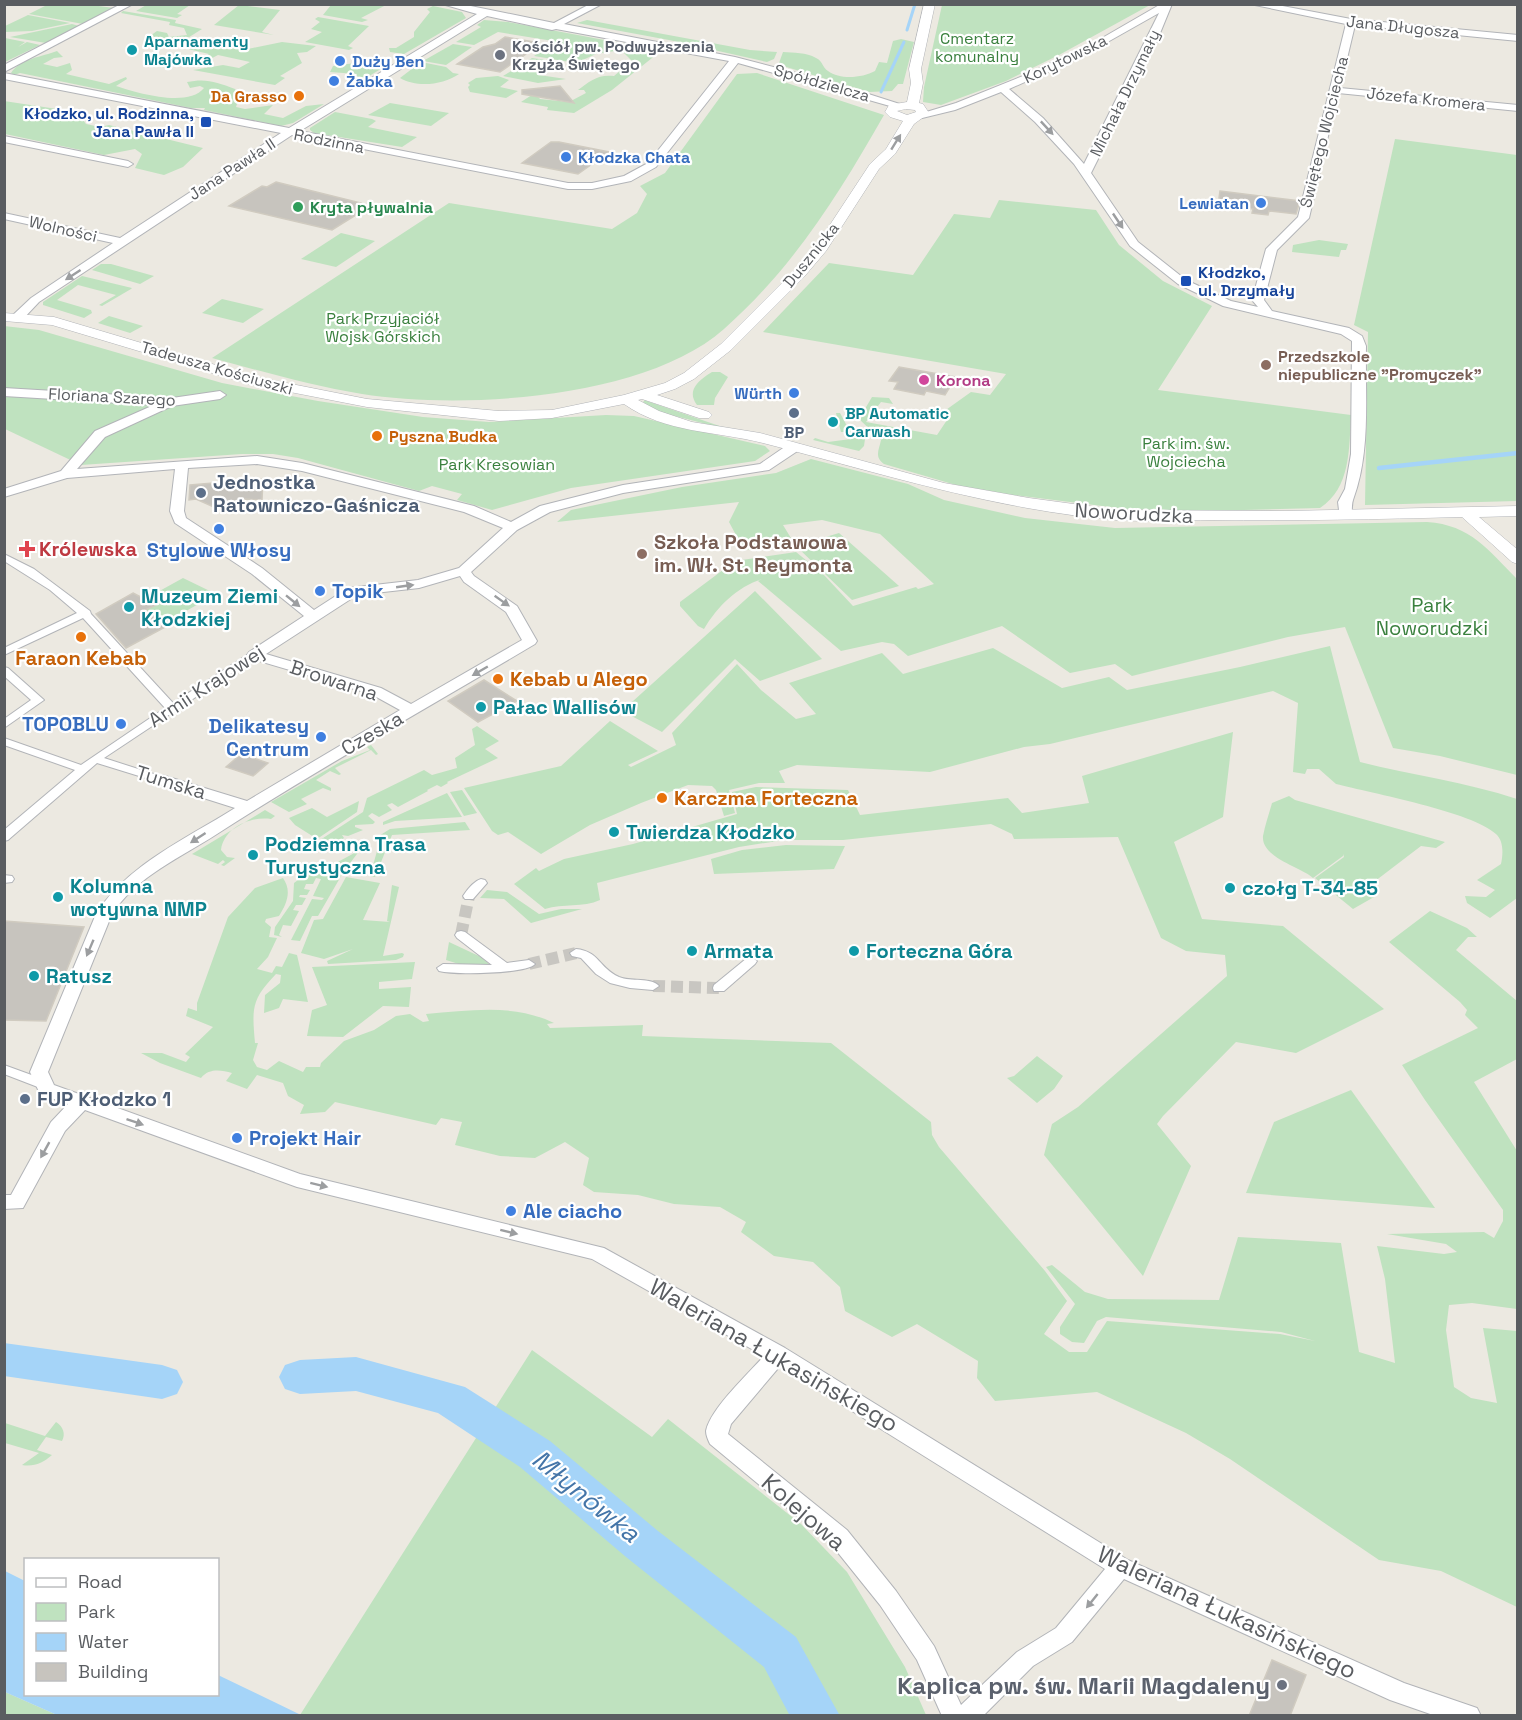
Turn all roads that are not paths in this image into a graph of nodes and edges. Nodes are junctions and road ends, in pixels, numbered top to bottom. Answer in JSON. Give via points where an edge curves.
{"nodes":[{"id":1,"x":129,"y":4,"type":"edge"},
{"id":2,"x":446,"y":4,"type":"edge"},
{"id":3,"x":598,"y":4,"type":"edge"},
{"id":4,"x":930,"y":4,"type":"edge"},
{"id":5,"x":1168,"y":4,"type":"edge"},
{"id":6,"x":1254,"y":4,"type":"edge"},
{"id":7,"x":485,"y":13,"type":"junction"},
{"id":8,"x":1351,"y":22,"type":"junction"},
{"id":9,"x":552,"y":27,"type":"junction"},
{"id":10,"x":1124,"y":30,"type":"junction"},
{"id":11,"x":1154,"y":36,"type":"junction"},
{"id":12,"x":1518,"y":38,"type":"edge"},
{"id":13,"x":739,"y":61,"type":"junction"},
{"id":14,"x":4,"y":69,"type":"edge"},
{"id":15,"x":915,"y":69,"type":"junction"},
{"id":16,"x":4,"y":76,"type":"edge"},
{"id":17,"x":1003,"y":89,"type":"junction"},
{"id":18,"x":1335,"y":90,"type":"junction"},
{"id":19,"x":897,"y":106,"type":"junction"},
{"id":20,"x":1518,"y":108,"type":"edge"},
{"id":21,"x":917,"y":110,"type":"junction"},
{"id":22,"x":288,"y":133,"type":"junction"},
{"id":23,"x":4,"y":139,"type":"edge"},
{"id":24,"x":128,"y":164,"type":"dead end"},
{"id":25,"x":874,"y":167,"type":"junction"},
{"id":26,"x":1085,"y":173,"type":"junction"},
{"id":27,"x":4,"y":216,"type":"edge"},
{"id":28,"x":122,"y":242,"type":"junction"},
{"id":29,"x":1258,"y":300,"type":"junction"},
{"id":30,"x":1227,"y":304,"type":"junction"},
{"id":31,"x":1267,"y":312,"type":"junction"},
{"id":32,"x":11,"y":317,"type":"edge"},
{"id":33,"x":737,"y":334,"type":"junction"},
{"id":34,"x":689,"y":376,"type":"junction"},
{"id":35,"x":4,"y":392,"type":"edge"},
{"id":36,"x":631,"y":394,"type":"junction"},
{"id":37,"x":220,"y":395,"type":"dead end"},
{"id":38,"x":128,"y":398,"type":"junction"},
{"id":39,"x":172,"y":402,"type":"junction"},
{"id":40,"x":432,"y":410,"type":"junction"},
{"id":41,"x":693,"y":412,"type":"junction"},
{"id":42,"x":552,"y":414,"type":"junction"},
{"id":43,"x":654,"y":416,"type":"junction"},
{"id":44,"x":116,"y":427,"type":"junction"},
{"id":45,"x":760,"y":438,"type":"junction"},
{"id":46,"x":794,"y":447,"type":"junction"},
{"id":47,"x":182,"y":464,"type":"junction"},
{"id":48,"x":66,"y":474,"type":"junction"},
{"id":49,"x":4,"y":493,"type":"edge"},
{"id":50,"x":1518,"y":511,"type":"edge"},
{"id":51,"x":1467,"y":513,"type":"junction"},
{"id":52,"x":1344,"y":515,"type":"junction"},
{"id":53,"x":512,"y":527,"type":"junction"},
{"id":54,"x":4,"y":557,"type":"edge"},
{"id":55,"x":1518,"y":559,"type":"edge"},
{"id":56,"x":464,"y":571,"type":"junction"},
{"id":57,"x":86,"y":613,"type":"junction"},
{"id":58,"x":312,"y":616,"type":"junction"},
{"id":59,"x":4,"y":652,"type":"edge"},
{"id":60,"x":254,"y":655,"type":"junction"},
{"id":61,"x":4,"y":670,"type":"edge"},
{"id":62,"x":171,"y":708,"type":"junction"},
{"id":63,"x":412,"y":710,"type":"junction"},
{"id":64,"x":4,"y":725,"type":"edge"},
{"id":65,"x":4,"y":741,"type":"edge"},
{"id":66,"x":95,"y":759,"type":"junction"},
{"id":67,"x":82,"y":769,"type":"junction"},
{"id":68,"x":156,"y":778,"type":"joint"},
{"id":69,"x":247,"y":806,"type":"junction"},
{"id":70,"x":4,"y":837,"type":"edge"},
{"id":71,"x":481,"y":883,"type":"dead end"},
{"id":72,"x":469,"y":896,"type":"tunnel mouth"},
{"id":73,"x":461,"y":934,"type":"dead end"},
{"id":74,"x":576,"y":953,"type":"dead end"},
{"id":75,"x":751,"y":961,"type":"dead end"},
{"id":76,"x":529,"y":964,"type":"tunnel mouth"},
{"id":77,"x":504,"y":967,"type":"junction"},
{"id":78,"x":443,"y":968,"type":"dead end"},
{"id":79,"x":653,"y":986,"type":"tunnel mouth"},
{"id":80,"x":719,"y":988,"type":"tunnel mouth"},
{"id":81,"x":4,"y":1069,"type":"edge"},
{"id":82,"x":43,"y":1084,"type":"junction"},
{"id":83,"x":80,"y":1103,"type":"junction"},
{"id":84,"x":10,"y":1202,"type":"edge"},
{"id":85,"x":778,"y":1354,"type":"junction"},
{"id":86,"x":1120,"y":1567,"type":"junction"},
{"id":87,"x":954,"y":1716,"type":"edge"},
{"id":88,"x":962,"y":1716,"type":"edge"},
{"id":89,"x":1469,"y":1716,"type":"edge"}],
"edges":[{"from":1,"to":14,"type":"street"},
{"from":2,"to":7,"type":"street","name":"Spółdzielcza"},
{"from":3,"to":9,"type":"street"},
{"from":4,"to":15,"type":"street","name":"Dusznicka"},
{"from":5,"to":10,"type":"street","name":"Korytowska"},
{"from":5,"to":11,"type":"street","name":"Michała Drzymały"},
{"from":6,"to":8,"type":"street","name":"Jana Długosza"},
{"from":7,"to":9,"type":"street","name":"Spółdzielcza"},
{"from":7,"to":22,"type":"street","name":"Jana Pawła II"},
{"from":8,"to":12,"type":"street","name":"Jana Długosza"},
{"from":8,"to":18,"type":"street","name":"Świętego Wojciecha"},
{"from":9,"to":13,"type":"street","name":"Spółdzielcza"},
{"from":10,"to":11,"type":"street"},
{"from":10,"to":17,"type":"street","name":"Korytowska"},
{"from":11,"to":26,"type":"street","name":"Michała Drzymały"},
{"from":13,"to":19,"type":"street","name":"Spółdzielcza","via":[[814,87]]},
{"from":13,"to":19,"type":"street","name":"Spółdzielcza","via":[[869,96],[885,96]]},
{"from":13,"to":22,"type":"street","name":"Rodzinna","via":[[729,66],[652,165],[627,179],[592,186],[568,186]]},
{"from":15,"to":19,"type":"street","name":"Dusznicka"},
{"from":15,"to":21,"type":"street","name":"Dusznicka","via":[[913,103]]},
{"from":16,"to":22,"type":"street","name":"Rodzinna"},
{"from":17,"to":21,"type":"street","name":"Korytowska","via":[[940,112]]},
{"from":17,"to":26,"type":"street","one_way":true,"via":[[1039,120]]},
{"from":18,"to":20,"type":"street","name":"Józefa Kromera"},
{"from":18,"to":29,"type":"street","name":"Świętego Wojciecha","via":[[1303,218],[1272,249]]},
{"from":19,"to":21,"type":"street"},
{"from":19,"to":25,"type":"street","name":"Dusznicka","via":[[897,118]]},
{"from":25,"to":21,"type":"street","name":"Dusznicka","one_way":true,"via":[[891,151]]},
{"from":22,"to":28,"type":"street","name":"Jana Pawła II"},
{"from":23,"to":24,"type":"street"},
{"from":25,"to":33,"type":"street","name":"Dusznicka","via":[[799,274]]},
{"from":26,"to":30,"type":"street","name":"Michała Drzymały","one_way":true,"via":[[1134,244],[1182,282]]},
{"from":27,"to":28,"type":"street","name":"Wolności"},
{"from":28,"to":32,"type":"street","name":"Jana Pawła II","one_way":true},
{"from":29,"to":30,"type":"street"},
{"from":29,"to":31,"type":"street"},
{"from":30,"to":31,"type":"street","name":"Michała Drzymały"},
{"from":31,"to":52,"type":"street","name":"Michała Drzymały","via":[[1345,331],[1358,339],[1358,454]]},
{"from":32,"to":40,"type":"street","name":"Tadeusza Kościuszki","via":[[54,321],[283,388]]},
{"from":33,"to":34,"type":"street","name":"Dusznicka"},
{"from":33,"to":36,"type":"street","name":"Dusznicka"},
{"from":34,"to":36,"type":"street","name":"Dusznicka","via":[[670,386]]},
{"from":34,"to":41,"type":"street","via":[[686,399]]},
{"from":35,"to":38,"type":"street","name":"Floriana Szarego"},
{"from":36,"to":40,"type":"street","name":"Tadeusza Kościuszki"},
{"from":36,"to":41,"type":"street","name":"Noworudzka"},
{"from":36,"to":42,"type":"street","name":"Tadeusza Kościuszki"},
{"from":36,"to":43,"type":"street","name":"Noworudzka","via":[[639,410]]},
{"from":37,"to":39,"type":"street","name":"Floriana Szarego"},
{"from":38,"to":39,"type":"street","name":"Floriana Szarego"},
{"from":38,"to":44,"type":"street"},
{"from":39,"to":44,"type":"street"},
{"from":40,"to":42,"type":"street","name":"Tadeusza Kościuszki","via":[[499,416]]},
{"from":41,"to":45,"type":"street","name":"Noworudzka"},
{"from":42,"to":43,"type":"street","via":[[606,412]]},
{"from":43,"to":45,"type":"street","name":"Noworudzka"},
{"from":44,"to":48,"type":"street","via":[[92,441]]},
{"from":45,"to":46,"type":"street","name":"Noworudzka"},
{"from":46,"to":52,"type":"street","name":"Noworudzka","via":[[943,487],[1081,512]]},
{"from":46,"to":53,"type":"street","via":[[764,467],[574,500],[537,512]]},
{"from":47,"to":48,"type":"street"},
{"from":47,"to":53,"type":"street","via":[[278,462],[469,509]]},
{"from":47,"to":58,"type":"street","one_way":true,"via":[[178,516],[184,525],[256,570]]},
{"from":48,"to":49,"type":"street"},
{"from":50,"to":51,"type":"street","name":"Noworudzka"},
{"from":51,"to":52,"type":"street","name":"Noworudzka"},
{"from":51,"to":55,"type":"street"},
{"from":53,"to":56,"type":"street"},
{"from":54,"to":57,"type":"street","via":[[33,572]]},
{"from":58,"to":56,"type":"street","name":"Armii Krajowej","one_way":true,"via":[[353,591],[419,584]]},
{"from":56,"to":63,"type":"street","name":"Czeska","one_way":true,"via":[[469,579],[512,609],[530,641]]},
{"from":57,"to":59,"type":"street"},
{"from":57,"to":62,"type":"street"},
{"from":58,"to":60,"type":"street","name":"Armii Krajowej"},
{"from":60,"to":62,"type":"street","name":"Armii Krajowej"},
{"from":60,"to":63,"type":"street","name":"Browarna","via":[[376,691]]},
{"from":61,"to":64,"type":"street","via":[[38,700]]},
{"from":62,"to":66,"type":"street","name":"Armii Krajowej"},
{"from":63,"to":69,"type":"street","name":"Czeska"},
{"from":65,"to":67,"type":"street"},
{"from":66,"to":67,"type":"street","name":"Armii Krajowej"},
{"from":66,"to":68,"type":"street","name":"Tumska"},
{"from":67,"to":70,"type":"street","name":"Armii Krajowej"},
{"from":68,"to":69,"type":"street","name":"Tumska"},
{"from":69,"to":82,"type":"street","name":"Czeska","one_way":true,"via":[[118,893],[104,914],[39,1072]]},
{"from":71,"to":72,"type":"street"},
{"from":73,"to":77,"type":"street"},
{"from":74,"to":79,"type":"street","via":[[585,954],[602,974],[618,983]]},
{"from":75,"to":80,"type":"street"},
{"from":76,"to":77,"type":"street"},
{"from":77,"to":78,"type":"street"},
{"from":81,"to":82,"type":"street"},
{"from":82,"to":83,"type":"street","name":"Waleriana Łukasińskiego"},
{"from":83,"to":84,"type":"street","one_way":true,"via":[[58,1127]]},
{"from":83,"to":85,"type":"street","name":"Waleriana Łukasińskiego","one_way":true,"via":[[297,1180],[597,1253]]},
{"from":85,"to":86,"type":"street","name":"Waleriana Łukasińskiego"},
{"from":85,"to":87,"type":"street","name":"Kolejowa","via":[[722,1419],[718,1438],[839,1537],[926,1653]]},
{"from":86,"to":88,"type":"street","one_way":true,"via":[[1065,1635],[1025,1659]]},
{"from":86,"to":89,"type":"street","name":"Waleriana Łukasińskiego","via":[[1398,1692]]}]}
